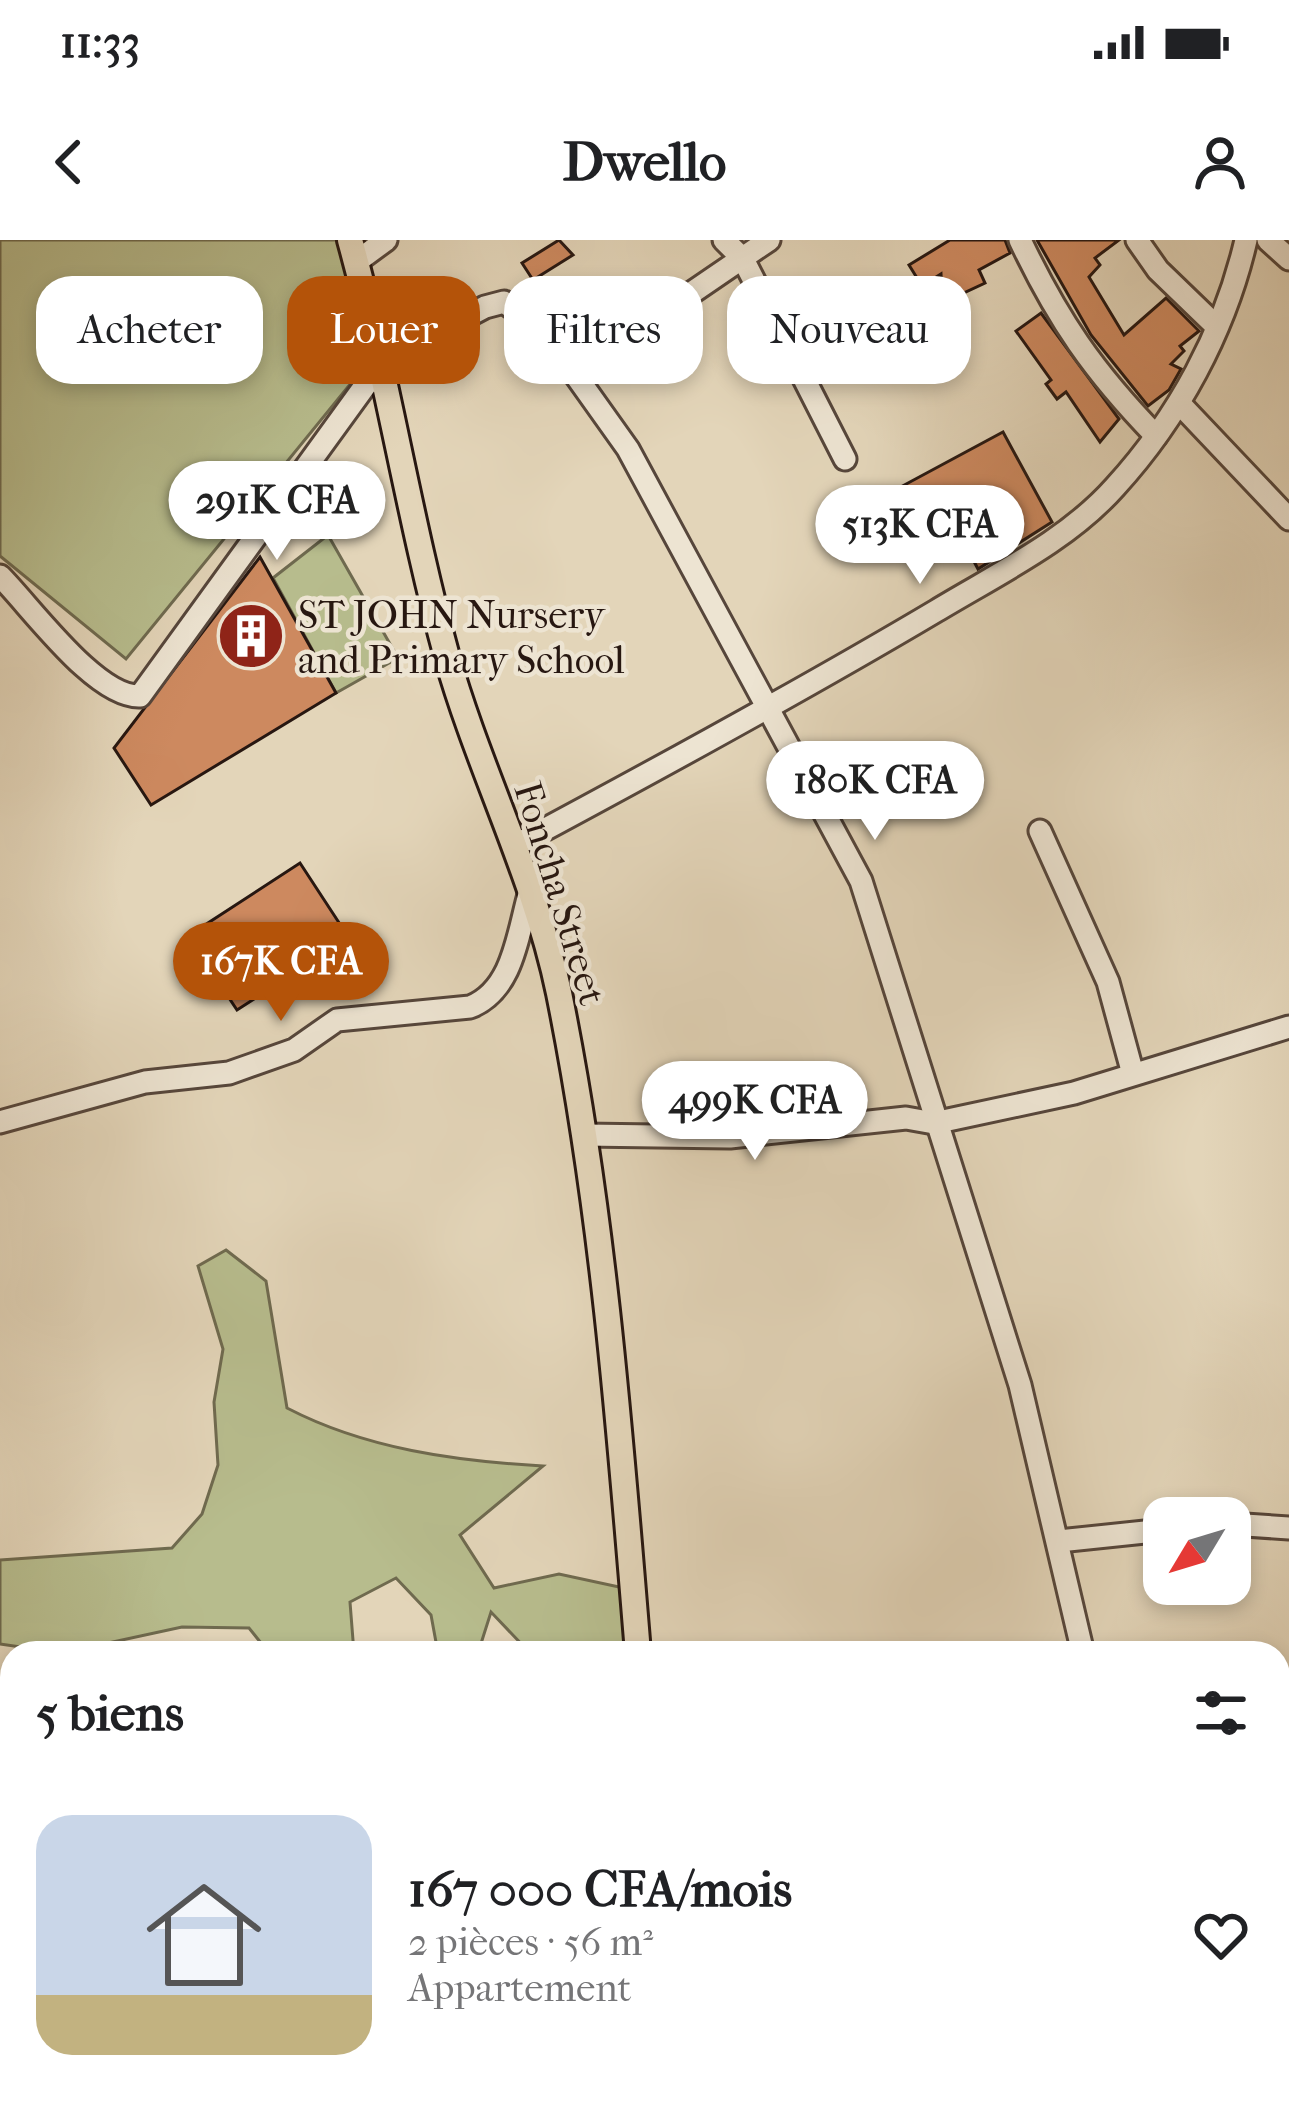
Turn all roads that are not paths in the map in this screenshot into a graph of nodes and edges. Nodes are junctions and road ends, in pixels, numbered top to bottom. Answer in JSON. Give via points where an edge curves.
{"nodes":[{"id":1,"x":386,"y":240,"type":"edge"},
{"id":2,"x":724,"y":240,"type":"edge"},
{"id":3,"x":769,"y":240,"type":"edge"},
{"id":4,"x":1020,"y":240,"type":"edge"},
{"id":5,"x":1137,"y":240,"type":"edge"},
{"id":6,"x":1246,"y":240,"type":"edge"},
{"id":7,"x":1268,"y":240,"type":"edge"},
{"id":8,"x":353,"y":251,"type":"edge"},
{"id":9,"x":743,"y":259,"type":"junction"},
{"id":10,"x":1289,"y":259,"type":"edge"},
{"id":11,"x":703,"y":286,"type":"edge"},
{"id":12,"x":1216,"y":326,"type":"junction"},
{"id":13,"x":366,"y":384,"type":"edge"},
{"id":14,"x":388,"y":384,"type":"edge"},
{"id":15,"x":586,"y":384,"type":"edge"},
{"id":16,"x":1179,"y":403,"type":"junction"},
{"id":17,"x":1156,"y":436,"type":"junction"},
{"id":18,"x":845,"y":459,"type":"dead end"},
{"id":19,"x":1289,"y":519,"type":"edge"},
{"id":20,"x":0,"y":576,"type":"edge"},
{"id":21,"x":764,"y":706,"type":"junction"},
{"id":22,"x":1040,"y":831,"type":"dead end"},
{"id":23,"x":514,"y":846,"type":"junction"},
{"id":24,"x":530,"y":891,"type":"junction"},
{"id":25,"x":1289,"y":1027,"type":"edge"},
{"id":26,"x":1133,"y":1074,"type":"junction"},
{"id":27,"x":0,"y":1122,"type":"edge"},
{"id":28,"x":934,"y":1123,"type":"junction"},
{"id":29,"x":584,"y":1135,"type":"junction"},
{"id":30,"x":1251,"y":1525,"type":"edge"},
{"id":31,"x":1289,"y":1528,"type":"edge"},
{"id":32,"x":1143,"y":1532,"type":"edge"},
{"id":33,"x":1059,"y":1540,"type":"junction"},
{"id":34,"x":637,"y":1641,"type":"edge"},
{"id":35,"x":1081,"y":1641,"type":"edge"}],
"edges":[{"from":1,"to":8,"type":"street"},
{"from":2,"to":9,"type":"street"},
{"from":3,"to":9,"type":"street"},
{"from":4,"to":17,"type":"street","via":[[1083,357]]},
{"from":5,"to":12,"type":"street"},
{"from":6,"to":12,"type":"street"},
{"from":7,"to":10,"type":"street"},
{"from":9,"to":11,"type":"street"},
{"from":9,"to":18,"type":"street"},
{"from":12,"to":16,"type":"street"},
{"from":13,"to":20,"type":"street","via":[[140,696],[128,697],[78,663]]},
{"from":14,"to":23,"type":"main road","name":"Foncha Street","via":[[447,656]]},
{"from":15,"to":21,"type":"street"},
{"from":16,"to":17,"type":"street"},
{"from":16,"to":19,"type":"street"},
{"from":17,"to":21,"type":"street","via":[[1114,488],[1042,548]]},
{"from":21,"to":23,"type":"street"},
{"from":21,"to":28,"type":"street","via":[[861,881]]},
{"from":22,"to":26,"type":"street","via":[[1108,982]]},
{"from":23,"to":24,"type":"main road","name":"Foncha Street"},
{"from":24,"to":27,"type":"street","via":[[506,973],[487,1000],[338,1020],[294,1050],[229,1073],[145,1082]]},
{"from":24,"to":29,"type":"main road","name":"Foncha Street","via":[[558,989]]},
{"from":25,"to":26,"type":"street"},
{"from":26,"to":28,"type":"street"},
{"from":28,"to":29,"type":"street","via":[[907,1118],[730,1137]]},
{"from":28,"to":33,"type":"street","via":[[1019,1385]]},
{"from":29,"to":34,"type":"main road","name":"Foncha Street"},
{"from":30,"to":31,"type":"street"},
{"from":32,"to":33,"type":"street"},
{"from":33,"to":35,"type":"street"}]}
